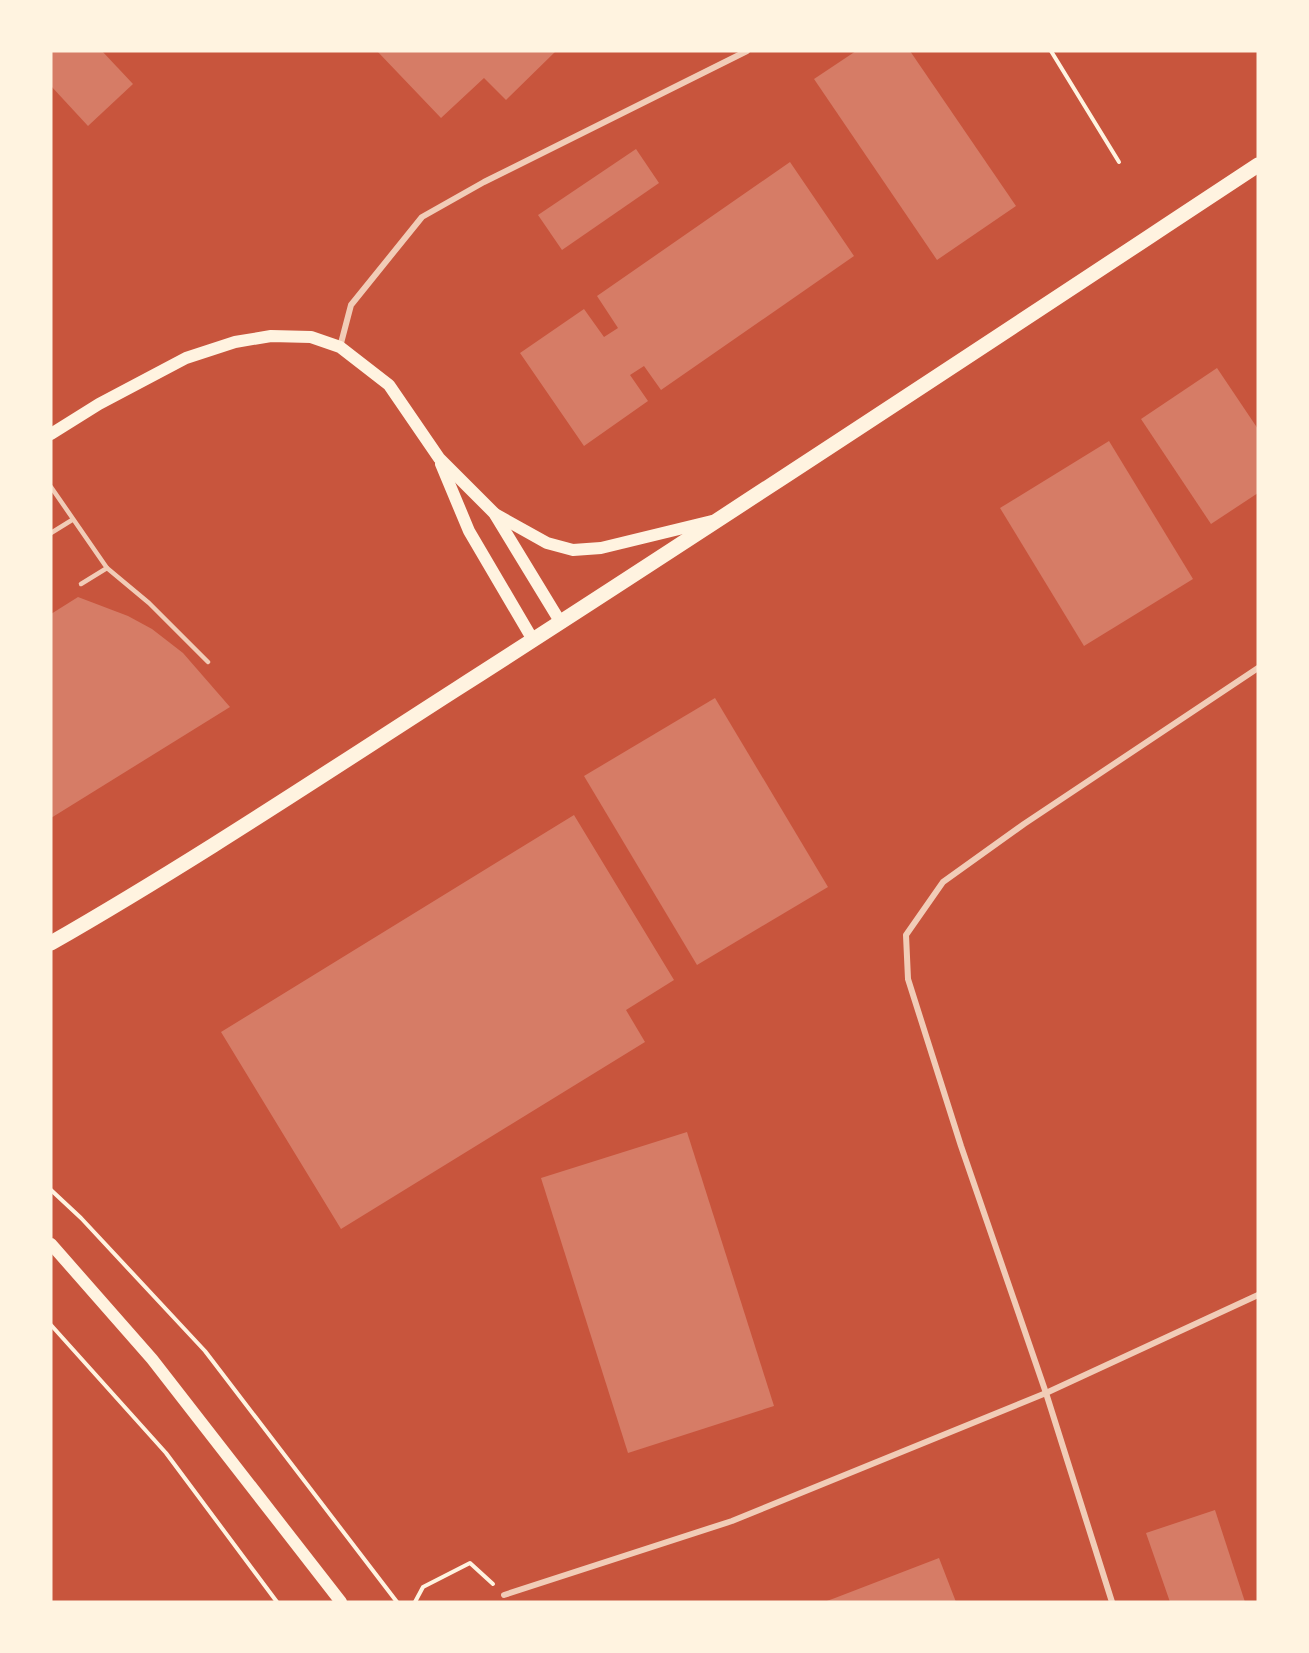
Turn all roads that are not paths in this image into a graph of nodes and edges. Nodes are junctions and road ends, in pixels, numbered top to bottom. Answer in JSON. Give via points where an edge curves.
{"nodes":[{"id":1,"x":747,"y":51,"type":"edge"},
{"id":2,"x":1258,"y":165,"type":"edge"},
{"id":3,"x":340,"y":347,"type":"junction"},
{"id":4,"x":51,"y":434,"type":"edge"},
{"id":5,"x":439,"y":458,"type":"junction"},
{"id":6,"x":51,"y":487,"type":"edge"},
{"id":7,"x":494,"y":513,"type":"junction"},
{"id":8,"x":722,"y":519,"type":"junction"},
{"id":9,"x":72,"y":520,"type":"junction"},
{"id":10,"x":51,"y":533,"type":"edge"},
{"id":11,"x":107,"y":568,"type":"junction"},
{"id":12,"x":81,"y":584,"type":"dead end"},
{"id":13,"x":561,"y":623,"type":"junction"},
{"id":14,"x":533,"y":640,"type":"junction"},
{"id":15,"x":208,"y":662,"type":"dead end"},
{"id":16,"x":1258,"y":668,"type":"edge"},
{"id":17,"x":51,"y":943,"type":"edge"},
{"id":18,"x":51,"y":1244,"type":"edge"},
{"id":19,"x":1258,"y":1295,"type":"edge"},
{"id":20,"x":1046,"y":1393,"type":"junction"},
{"id":21,"x":504,"y":1595,"type":"road end"},
{"id":22,"x":341,"y":1602,"type":"edge"},
{"id":23,"x":1112,"y":1602,"type":"edge"}],
"edges":[{"from":1,"to":3,"type":"street","via":[[422,217],[351,306]]},
{"from":2,"to":8,"type":"main road"},
{"from":3,"to":4,"type":"main road","via":[[311,337],[271,336],[235,342],[186,358]]},
{"from":3,"to":5,"type":"main road","via":[[389,386]]},
{"from":5,"to":7,"type":"main road"},
{"from":5,"to":14,"type":"main road","via":[[469,531]]},
{"from":6,"to":9,"type":"lane"},
{"from":7,"to":8,"type":"main road","via":[[547,543],[573,550],[601,548]]},
{"from":7,"to":13,"type":"main road"},
{"from":8,"to":13,"type":"main road"},
{"from":9,"to":10,"type":"lane"},
{"from":9,"to":11,"type":"lane"},
{"from":11,"to":12,"type":"lane"},
{"from":11,"to":15,"type":"lane"},
{"from":13,"to":14,"type":"main road"},
{"from":14,"to":17,"type":"main road","via":[[130,898]]},
{"from":16,"to":20,"type":"street","via":[[943,882],[906,935],[908,979]]},
{"from":18,"to":22,"type":"main road","via":[[152,1359]]},
{"from":19,"to":20,"type":"street"},
{"from":20,"to":21,"type":"street","via":[[732,1521]]},
{"from":20,"to":23,"type":"street"}]}
